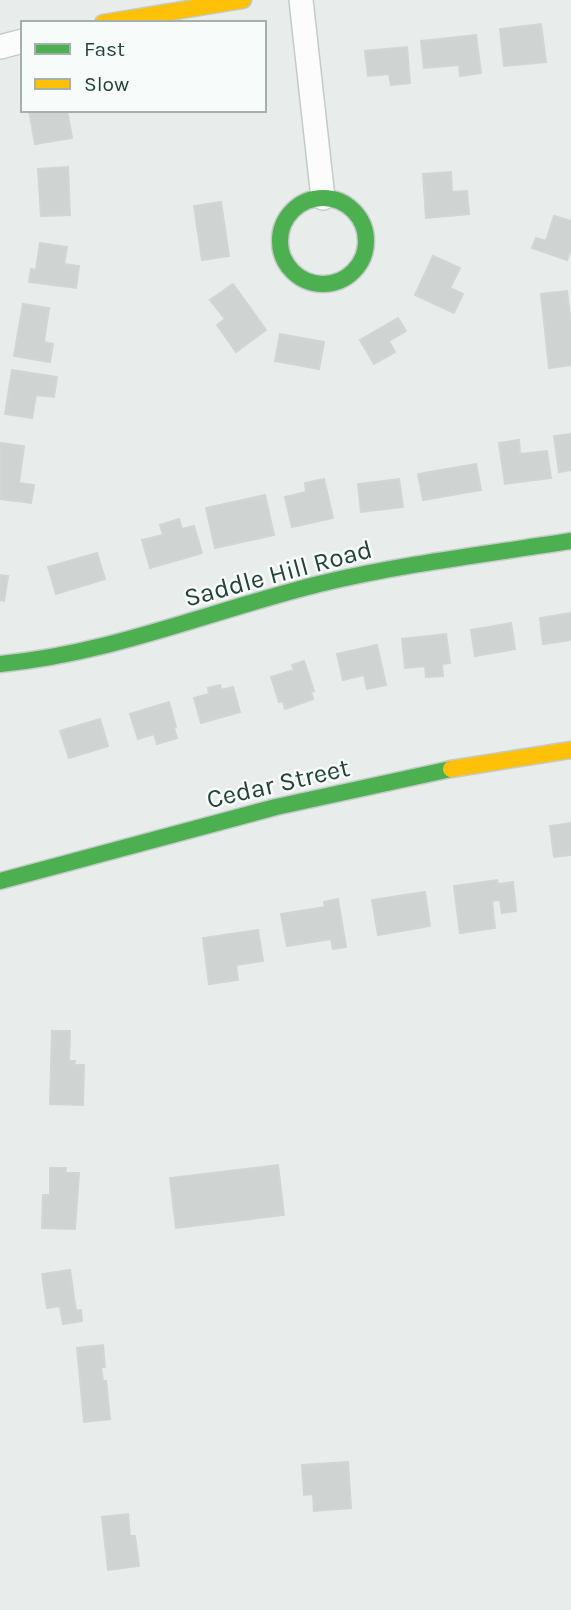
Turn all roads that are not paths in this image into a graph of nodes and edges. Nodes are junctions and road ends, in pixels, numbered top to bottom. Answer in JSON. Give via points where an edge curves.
{"nodes":[{"id":1,"x":243,"y":0,"type":"edge"},
{"id":2,"x":301,"y":0,"type":"edge"},
{"id":3,"x":115,"y":21,"type":"edge"},
{"id":4,"x":21,"y":42,"type":"edge"},
{"id":5,"x":0,"y":47,"type":"edge"},
{"id":6,"x":323,"y":198,"type":"junction"},
{"id":7,"x":571,"y":541,"type":"edge"},
{"id":8,"x":0,"y":664,"type":"edge"},
{"id":9,"x":571,"y":750,"type":"edge"},
{"id":10,"x":0,"y":881,"type":"edge"}],
"edges":[{"from":1,"to":3,"type":"street"},
{"from":2,"to":6,"type":"street"},
{"from":4,"to":5,"type":"street"},
{"from":6,"to":6,"type":"street","via":[[306,201],[292,211],[280,242],[293,272],[324,284],[341,281],[355,271],[367,240],[354,210]]},
{"from":7,"to":8,"type":"street","name":"Saddle Hill Road","via":[[319,584],[85,652]]},
{"from":9,"to":10,"type":"street","name":"Cedar Street","via":[[276,807]]}]}
